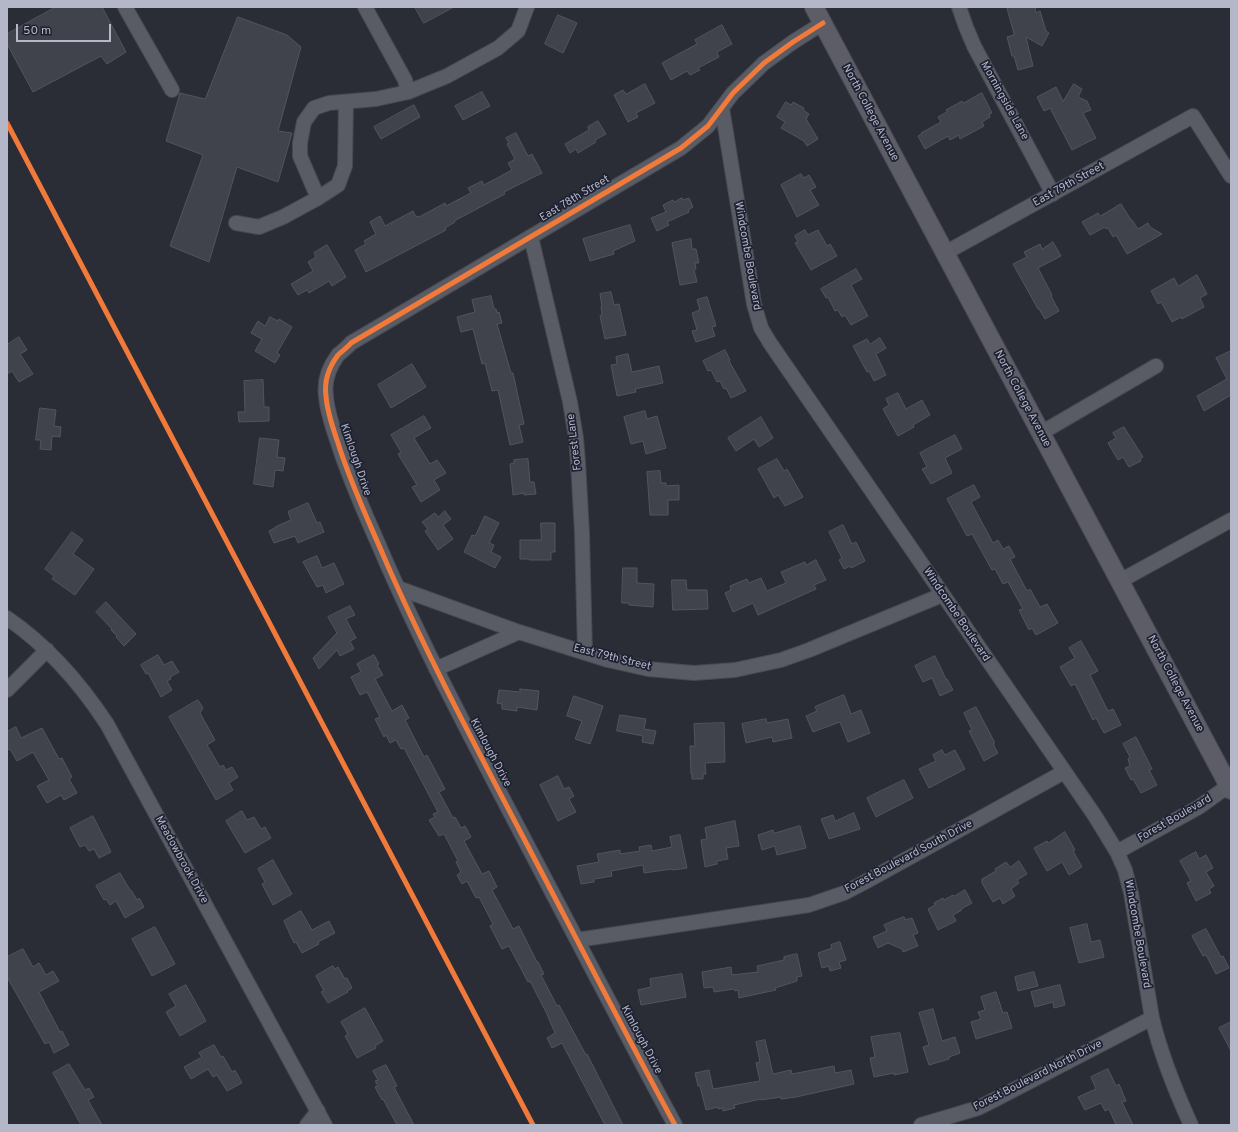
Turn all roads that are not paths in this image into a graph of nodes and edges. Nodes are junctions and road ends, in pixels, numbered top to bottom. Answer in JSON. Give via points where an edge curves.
{"nodes":[{"id":1,"x":125,"y":7,"type":"edge"},
{"id":2,"x":365,"y":7,"type":"edge"},
{"id":3,"x":527,"y":7,"type":"edge"},
{"id":4,"x":814,"y":7,"type":"edge"},
{"id":5,"x":959,"y":7,"type":"edge"},
{"id":6,"x":822,"y":23,"type":"junction"},
{"id":7,"x":172,"y":90,"type":"dead end"},
{"id":8,"x":408,"y":92,"type":"junction"},
{"id":9,"x":346,"y":102,"type":"junction"},
{"id":10,"x":722,"y":108,"type":"junction"},
{"id":11,"x":1231,"y":176,"type":"edge"},
{"id":12,"x":1053,"y":194,"type":"junction"},
{"id":13,"x":318,"y":198,"type":"junction"},
{"id":14,"x":236,"y":223,"type":"dead end"},
{"id":15,"x":531,"y":237,"type":"junction"},
{"id":16,"x":945,"y":253,"type":"junction"},
{"id":17,"x":1156,"y":366,"type":"dead end"},
{"id":18,"x":328,"y":376,"type":"joint"},
{"id":19,"x":1041,"y":433,"type":"junction"},
{"id":20,"x":1231,"y":520,"type":"edge"},
{"id":21,"x":1120,"y":581,"type":"junction"},
{"id":22,"x":398,"y":588,"type":"junction"},
{"id":23,"x":942,"y":595,"type":"junction"},
{"id":24,"x":7,"y":618,"type":"edge"},
{"id":25,"x":519,"y":632,"type":"junction"},
{"id":26,"x":47,"y":650,"type":"junction"},
{"id":27,"x":585,"y":652,"type":"junction"},
{"id":28,"x":436,"y":669,"type":"junction"},
{"id":29,"x":7,"y":690,"type":"edge"},
{"id":30,"x":1064,"y":772,"type":"junction"},
{"id":31,"x":1230,"y":786,"type":"edge"},
{"id":32,"x":1118,"y":852,"type":"junction"},
{"id":33,"x":577,"y":940,"type":"junction"},
{"id":34,"x":1152,"y":1018,"type":"junction"},
{"id":35,"x":318,"y":1111,"type":"junction"},
{"id":36,"x":307,"y":1125,"type":"edge"},
{"id":37,"x":325,"y":1125,"type":"edge"},
{"id":38,"x":675,"y":1125,"type":"edge"},
{"id":39,"x":921,"y":1125,"type":"edge"},
{"id":40,"x":1191,"y":1125,"type":"edge"}],
"edges":[{"from":1,"to":7,"type":"street"},
{"from":2,"to":8,"type":"street","via":[[405,80]]},
{"from":3,"to":8,"type":"street","via":[[518,30],[498,48],[447,76]]},
{"from":4,"to":6,"type":"main road","name":"North College Avenue"},
{"from":5,"to":12,"type":"street","name":"Morningside Lane","via":[[974,46]]},
{"from":6,"to":10,"type":"street","name":"East 78th Street","via":[[764,63]]},
{"from":6,"to":16,"type":"main road","name":"North College Avenue"},
{"from":8,"to":9,"type":"street"},
{"from":9,"to":13,"type":"street","via":[[345,166],[338,184]]},
{"from":9,"to":13,"type":"street","via":[[329,103],[314,108],[304,122],[300,156]]},
{"from":10,"to":15,"type":"street","name":"East 78th Street","via":[[708,126],[681,148]]},
{"from":10,"to":23,"type":"street","name":"Windcombe Boulevard","via":[[754,304],[761,328]]},
{"from":11,"to":12,"type":"street","name":"East 79th Street","via":[[1193,116]]},
{"from":12,"to":16,"type":"street","name":"East 79th Street"},
{"from":13,"to":14,"type":"street","via":[[259,227]]},
{"from":15,"to":18,"type":"street","name":"East 78th Street","via":[[351,344],[338,356]]},
{"from":15,"to":27,"type":"street","name":"Forest Lane","via":[[570,402],[576,438],[582,533]]},
{"from":16,"to":19,"type":"main road","name":"North College Avenue"},
{"from":17,"to":19,"type":"street"},
{"from":18,"to":22,"type":"street","name":"Kimlough Drive","via":[[327,405],[344,462]]},
{"from":19,"to":21,"type":"main road","name":"North College Avenue"},
{"from":20,"to":21,"type":"street"},
{"from":21,"to":31,"type":"main road","name":"North College Avenue"},
{"from":22,"to":25,"type":"street","name":"East 79th Street"},
{"from":22,"to":28,"type":"street","name":"Kimlough Drive"},
{"from":23,"to":27,"type":"street","name":"East 79th Street","via":[[792,656],[741,669],[712,672],[648,669]]},
{"from":23,"to":30,"type":"street","name":"Windcombe Boulevard"},
{"from":24,"to":26,"type":"street","name":"Meadowbrook Drive"},
{"from":25,"to":27,"type":"street","name":"East 79th Street"},
{"from":25,"to":28,"type":"street"},
{"from":26,"to":29,"type":"street"},
{"from":26,"to":35,"type":"street","name":"Meadowbrook Drive","via":[[82,689],[107,724]]},
{"from":28,"to":33,"type":"street","name":"Kimlough Drive"},
{"from":30,"to":32,"type":"street","name":"Windcombe Boulevard"},
{"from":30,"to":33,"type":"street","name":"Forest Boulevard South Drive","via":[[838,895],[809,905]]},
{"from":31,"to":32,"type":"street","name":"Forest Boulevard","via":[[1199,808]]},
{"from":32,"to":34,"type":"street","name":"Windcombe Boulevard","via":[[1131,894]]},
{"from":33,"to":38,"type":"street","name":"Kimlough Drive"},
{"from":34,"to":39,"type":"street","name":"Forest Boulevard North Drive","via":[[978,1108]]},
{"from":34,"to":40,"type":"street","name":"Windcombe Boulevard","via":[[1169,1075]]},
{"from":35,"to":36,"type":"street"},
{"from":35,"to":37,"type":"street","name":"Meadowbrook Drive"}]}
